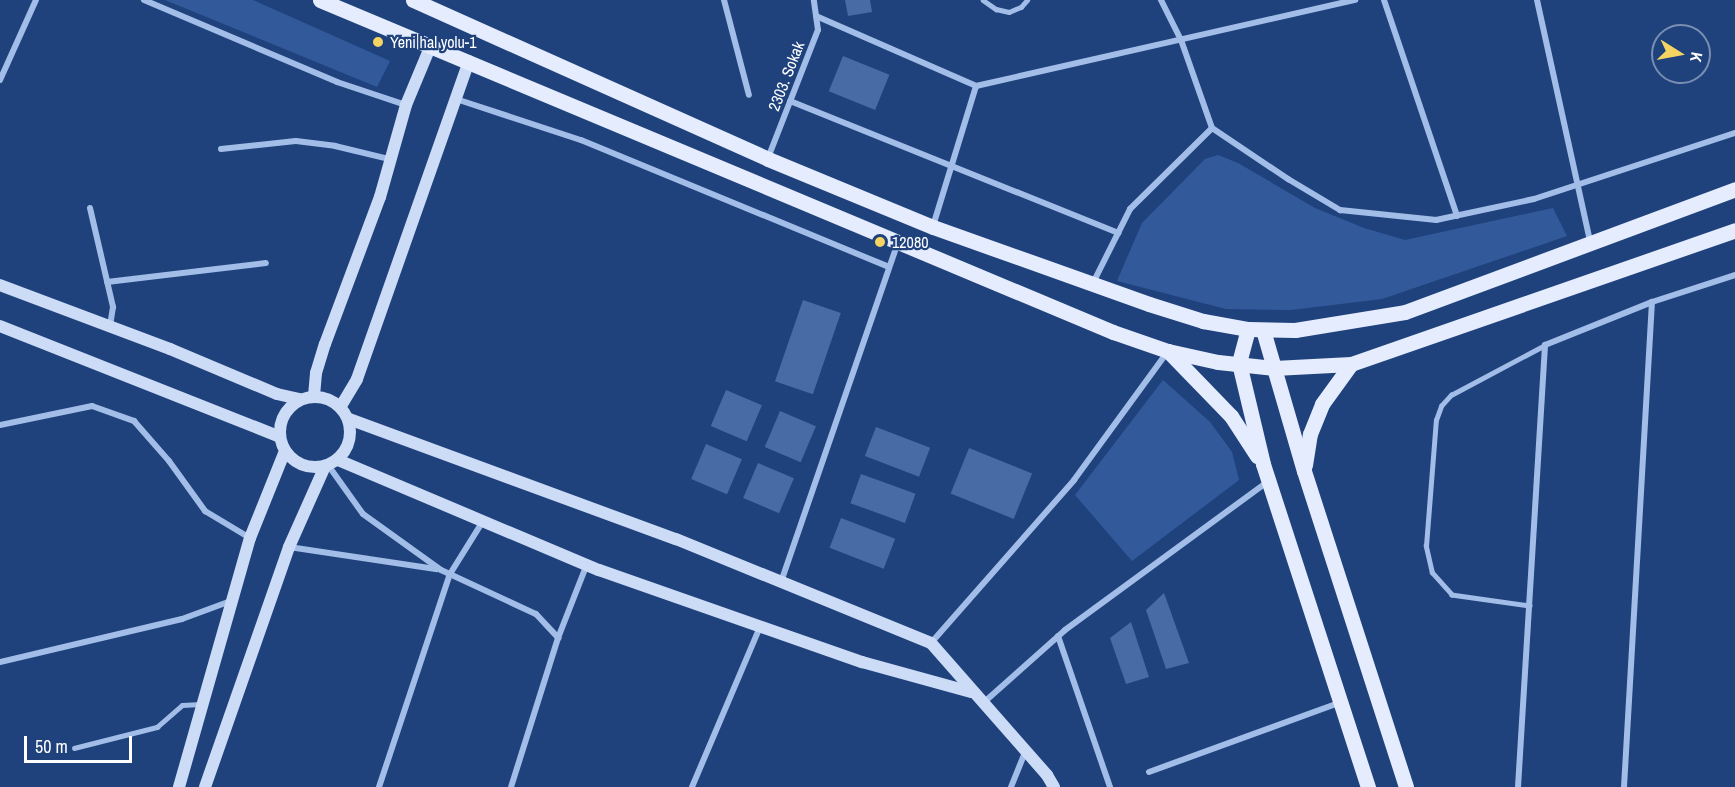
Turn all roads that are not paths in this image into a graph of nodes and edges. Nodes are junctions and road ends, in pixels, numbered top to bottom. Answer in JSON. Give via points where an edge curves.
{"nodes":[{"id":1,"x":36,"y":0,"type":"edge"},
{"id":2,"x":144,"y":0,"type":"edge"},
{"id":3,"x":320,"y":0,"type":"edge"},
{"id":4,"x":412,"y":0,"type":"edge"},
{"id":5,"x":724,"y":0,"type":"edge"},
{"id":6,"x":814,"y":0,"type":"edge"},
{"id":7,"x":984,"y":0,"type":"edge"},
{"id":8,"x":1027,"y":0,"type":"edge"},
{"id":9,"x":1161,"y":0,"type":"edge"},
{"id":10,"x":1355,"y":0,"type":"edge"},
{"id":11,"x":1384,"y":0,"type":"edge"},
{"id":12,"x":1536,"y":0,"type":"edge"},
{"id":13,"x":1336,"y":2,"type":"edge"},
{"id":14,"x":816,"y":16,"type":"junction"},
{"id":15,"x":1181,"y":40,"type":"junction"},
{"id":16,"x":431,"y":45,"type":"junction"},
{"id":17,"x":469,"y":61,"type":"junction"},
{"id":18,"x":0,"y":80,"type":"edge"},
{"id":19,"x":976,"y":86,"type":"junction"},
{"id":20,"x":749,"y":94,"type":"dead end"},
{"id":21,"x":456,"y":99,"type":"junction"},
{"id":22,"x":790,"y":101,"type":"junction"},
{"id":23,"x":406,"y":105,"type":"junction"},
{"id":24,"x":1212,"y":128,"type":"junction"},
{"id":25,"x":1735,"y":134,"type":"edge"},
{"id":26,"x":221,"y":149,"type":"dead end"},
{"id":27,"x":389,"y":159,"type":"junction"},
{"id":28,"x":768,"y":159,"type":"junction"},
{"id":29,"x":951,"y":167,"type":"junction"},
{"id":30,"x":1579,"y":186,"type":"junction"},
{"id":31,"x":1735,"y":189,"type":"edge"},
{"id":32,"x":90,"y":208,"type":"dead end"},
{"id":33,"x":1457,"y":216,"type":"junction"},
{"id":34,"x":933,"y":227,"type":"junction"},
{"id":35,"x":1735,"y":230,"type":"edge"},
{"id":36,"x":1118,"y":233,"type":"junction"},
{"id":37,"x":898,"y":242,"type":"junction"},
{"id":38,"x":1591,"y":243,"type":"junction"},
{"id":39,"x":266,"y":263,"type":"dead end"},
{"id":40,"x":889,"y":267,"type":"junction"},
{"id":41,"x":1735,"y":275,"type":"edge"},
{"id":42,"x":107,"y":282,"type":"junction"},
{"id":43,"x":0,"y":285,"type":"edge"},
{"id":44,"x":1092,"y":285,"type":"junction"},
{"id":45,"x":1652,"y":302,"type":"junction"},
{"id":46,"x":0,"y":326,"type":"edge"},
{"id":47,"x":110,"y":326,"type":"junction"},
{"id":48,"x":1255,"y":330,"type":"junction"},
{"id":49,"x":1545,"y":345,"type":"junction"},
{"id":50,"x":1168,"y":351,"type":"junction"},
{"id":51,"x":1239,"y":363,"type":"junction"},
{"id":52,"x":1351,"y":364,"type":"junction"},
{"id":53,"x":1274,"y":368,"type":"junction"},
{"id":54,"x":314,"y":396,"type":"junction"},
{"id":55,"x":299,"y":399,"type":"junction"},
{"id":56,"x":341,"y":406,"type":"junction"},
{"id":57,"x":348,"y":419,"type":"junction"},
{"id":58,"x":0,"y":425,"type":"edge"},
{"id":59,"x":280,"y":437,"type":"junction"},
{"id":60,"x":285,"y":451,"type":"junction"},
{"id":61,"x":330,"y":464,"type":"junction"},
{"id":62,"x":1263,"y":464,"type":"junction"},
{"id":63,"x":1304,"y":471,"type":"junction"},
{"id":64,"x":1268,"y":482,"type":"junction"},
{"id":65,"x":483,"y":521,"type":"junction"},
{"id":66,"x":250,"y":537,"type":"junction"},
{"id":67,"x":289,"y":547,"type":"junction"},
{"id":68,"x":587,"y":564,"type":"junction"},
{"id":69,"x":441,"y":570,"type":"junction"},
{"id":70,"x":450,"y":574,"type":"junction"},
{"id":71,"x":781,"y":583,"type":"junction"},
{"id":72,"x":231,"y":602,"type":"junction"},
{"id":73,"x":1530,"y":606,"type":"junction"},
{"id":74,"x":760,"y":626,"type":"junction"},
{"id":75,"x":1058,"y":636,"type":"junction"},
{"id":76,"x":558,"y":638,"type":"junction"},
{"id":77,"x":931,"y":643,"type":"junction"},
{"id":78,"x":0,"y":662,"type":"edge"},
{"id":79,"x":971,"y":692,"type":"junction"},
{"id":80,"x":1341,"y":702,"type":"junction"},
{"id":81,"x":202,"y":704,"type":"junction"},
{"id":82,"x":982,"y":704,"type":"junction"},
{"id":83,"x":74,"y":748,"type":"dead end"},
{"id":84,"x":1025,"y":752,"type":"junction"},
{"id":85,"x":1149,"y":772,"type":"dead end"},
{"id":86,"x":1365,"y":786,"type":"edge"},
{"id":87,"x":179,"y":787,"type":"edge"},
{"id":88,"x":205,"y":787,"type":"edge"},
{"id":89,"x":379,"y":787,"type":"edge"},
{"id":90,"x":511,"y":787,"type":"edge"},
{"id":91,"x":692,"y":787,"type":"edge"},
{"id":92,"x":1011,"y":787,"type":"edge"},
{"id":93,"x":1054,"y":787,"type":"edge"},
{"id":94,"x":1110,"y":787,"type":"edge"},
{"id":95,"x":1406,"y":787,"type":"edge"},
{"id":96,"x":1518,"y":787,"type":"edge"},
{"id":97,"x":1624,"y":787,"type":"edge"}],
"edges":[{"from":1,"to":18,"type":"street"},
{"from":2,"to":23,"type":"street","via":[[337,82]]},
{"from":3,"to":16,"type":"main road"},
{"from":4,"to":28,"type":"main road"},
{"from":5,"to":20,"type":"street"},
{"from":6,"to":14,"type":"street","name":"2303. Sokak"},
{"from":7,"to":8,"type":"lane","via":[[1009,12]]},
{"from":9,"to":15,"type":"street"},
{"from":10,"to":13,"type":"street"},
{"from":11,"to":33,"type":"street"},
{"from":12,"to":30,"type":"street"},
{"from":13,"to":15,"type":"street"},
{"from":14,"to":19,"type":"street"},
{"from":14,"to":22,"type":"street","name":"2303. Sokak","via":[[818,30]]},
{"from":15,"to":19,"type":"street"},
{"from":15,"to":24,"type":"street"},
{"from":16,"to":17,"type":"main road"},
{"from":16,"to":23,"type":"street"},
{"from":17,"to":21,"type":"street"},
{"from":17,"to":37,"type":"main road"},
{"from":19,"to":29,"type":"street"},
{"from":21,"to":40,"type":"street","via":[[581,140]]},
{"from":21,"to":56,"type":"street","via":[[357,379]]},
{"from":22,"to":28,"type":"street","name":"2303. Sokak"},
{"from":22,"to":29,"type":"street"},
{"from":23,"to":27,"type":"street"},
{"from":24,"to":33,"type":"street","via":[[1340,210],[1436,220]]},
{"from":24,"to":36,"type":"street","via":[[1130,209]]},
{"from":25,"to":30,"type":"street"},
{"from":26,"to":27,"type":"street","via":[[296,141]]},
{"from":27,"to":54,"type":"street","via":[[380,197],[325,344]]},
{"from":28,"to":34,"type":"main road"},
{"from":29,"to":34,"type":"street"},
{"from":29,"to":36,"type":"street"},
{"from":30,"to":33,"type":"street"},
{"from":30,"to":38,"type":"street"},
{"from":31,"to":38,"type":"main road"},
{"from":32,"to":42,"type":"street"},
{"from":34,"to":44,"type":"main road"},
{"from":35,"to":52,"type":"main road"},
{"from":36,"to":44,"type":"street"},
{"from":37,"to":40,"type":"street"},
{"from":37,"to":50,"type":"main road"},
{"from":38,"to":48,"type":"main road","via":[[1405,312],[1295,330]]},
{"from":39,"to":42,"type":"street"},
{"from":40,"to":71,"type":"street"},
{"from":41,"to":45,"type":"street"},
{"from":42,"to":47,"type":"street","via":[[113,307]]},
{"from":43,"to":47,"type":"street"},
{"from":44,"to":48,"type":"main road","via":[[1203,321]]},
{"from":45,"to":49,"type":"street"},
{"from":45,"to":97,"type":"street"},
{"from":46,"to":59,"type":"street"},
{"from":47,"to":55,"type":"street","via":[[277,394]]},
{"from":48,"to":51,"type":"main road"},
{"from":48,"to":53,"type":"main road"},
{"from":49,"to":73,"type":"street"},
{"from":49,"to":73,"type":"lane","via":[[1451,395],[1441,406],[1436,420],[1426,546],[1432,573],[1452,595]]},
{"from":50,"to":51,"type":"main road"},
{"from":50,"to":62,"type":"main road","via":[[1231,416]]},
{"from":50,"to":77,"type":"street","via":[[1074,480]]},
{"from":51,"to":53,"type":"main road"},
{"from":51,"to":62,"type":"main road"},
{"from":52,"to":53,"type":"main road"},
{"from":52,"to":63,"type":"main road","via":[[1322,404],[1310,434]]},
{"from":53,"to":63,"type":"main road"},
{"from":54,"to":55,"type":"street"},
{"from":54,"to":56,"type":"street"},
{"from":55,"to":59,"type":"street","via":[[280,422]]},
{"from":56,"to":57,"type":"street"},
{"from":57,"to":61,"type":"street","via":[[351,433],[347,448]]},
{"from":57,"to":71,"type":"street","via":[[676,539]]},
{"from":58,"to":66,"type":"street","via":[[92,406],[134,421],[205,511]]},
{"from":59,"to":60,"type":"street"},
{"from":60,"to":61,"type":"street","via":[[296,462],[310,467]]},
{"from":60,"to":66,"type":"street"},
{"from":61,"to":65,"type":"street"},
{"from":61,"to":67,"type":"street"},
{"from":61,"to":69,"type":"street","via":[[363,514]]},
{"from":62,"to":64,"type":"main road"},
{"from":63,"to":95,"type":"main road"},
{"from":64,"to":75,"type":"street"},
{"from":64,"to":80,"type":"main road"},
{"from":65,"to":68,"type":"street"},
{"from":65,"to":70,"type":"street"},
{"from":66,"to":72,"type":"street"},
{"from":67,"to":69,"type":"street"},
{"from":67,"to":88,"type":"street"},
{"from":68,"to":74,"type":"street"},
{"from":68,"to":76,"type":"street"},
{"from":69,"to":70,"type":"street"},
{"from":70,"to":76,"type":"street","via":[[536,614]]},
{"from":70,"to":89,"type":"street"},
{"from":71,"to":77,"type":"street"},
{"from":72,"to":78,"type":"street","via":[[182,619]]},
{"from":72,"to":81,"type":"street"},
{"from":73,"to":96,"type":"street"},
{"from":74,"to":79,"type":"street","via":[[862,663]]},
{"from":74,"to":91,"type":"street"},
{"from":75,"to":82,"type":"street"},
{"from":75,"to":94,"type":"street"},
{"from":76,"to":90,"type":"street"},
{"from":77,"to":79,"type":"street"},
{"from":79,"to":82,"type":"street"},
{"from":80,"to":85,"type":"street"},
{"from":80,"to":86,"type":"main road"},
{"from":81,"to":83,"type":"lane","via":[[182,705],[157,727]]},
{"from":81,"to":87,"type":"street"},
{"from":82,"to":84,"type":"street"},
{"from":84,"to":92,"type":"street"},
{"from":84,"to":93,"type":"street"}]}
